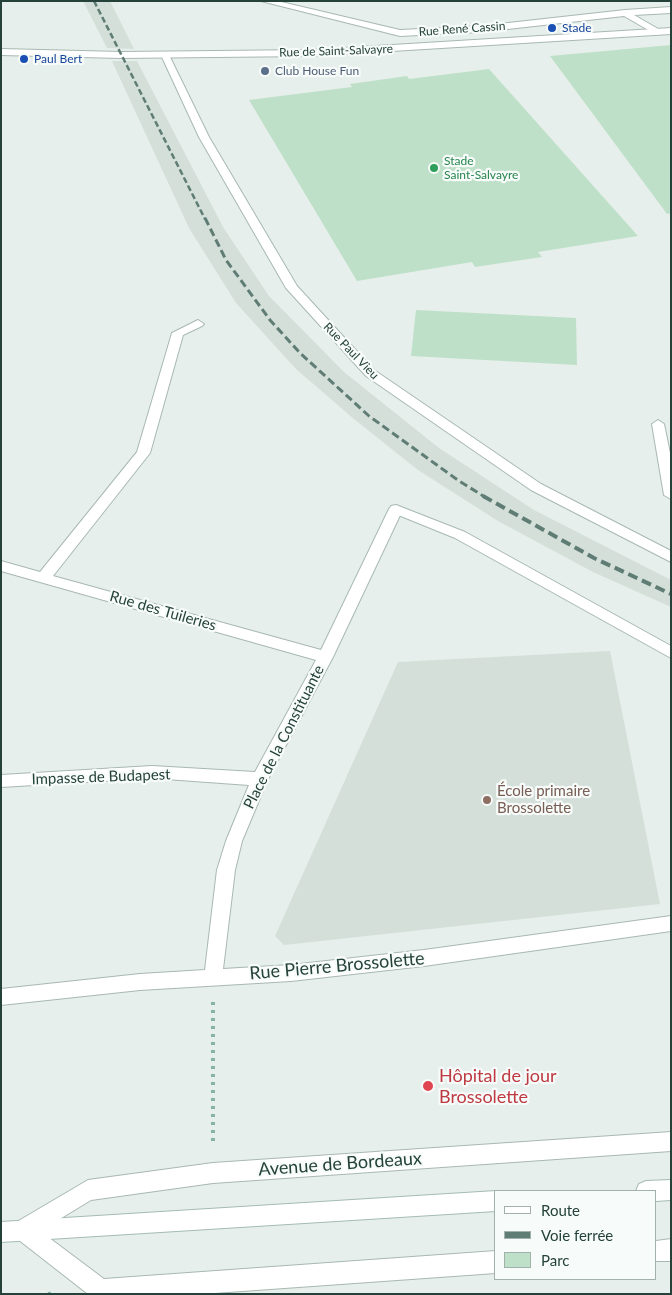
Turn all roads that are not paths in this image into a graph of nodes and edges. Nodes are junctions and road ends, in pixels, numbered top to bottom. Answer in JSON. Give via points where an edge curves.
{"nodes":[{"id":1,"x":265,"y":1,"type":"edge"},
{"id":2,"x":671,"y":10,"type":"edge"},
{"id":3,"x":625,"y":13,"type":"junction"},
{"id":4,"x":658,"y":32,"type":"junction"},
{"id":5,"x":671,"y":32,"type":"edge"},
{"id":6,"x":1,"y":52,"type":"edge"},
{"id":7,"x":165,"y":55,"type":"junction"},
{"id":8,"x":198,"y":324,"type":"dead end"},
{"id":9,"x":658,"y":424,"type":"dead end"},
{"id":10,"x":671,"y":495,"type":"edge"},
{"id":11,"x":671,"y":557,"type":"edge"},
{"id":12,"x":1,"y":566,"type":"edge"},
{"id":13,"x":45,"y":576,"type":"junction"},
{"id":14,"x":671,"y":653,"type":"edge"},
{"id":15,"x":324,"y":657,"type":"junction"},
{"id":16,"x":260,"y":780,"type":"junction"},
{"id":17,"x":1,"y":782,"type":"edge"},
{"id":18,"x":671,"y":924,"type":"edge"},
{"id":19,"x":214,"y":976,"type":"junction"},
{"id":20,"x":1,"y":997,"type":"edge"},
{"id":21,"x":671,"y":1141,"type":"edge"},
{"id":22,"x":671,"y":1190,"type":"edge"},
{"id":23,"x":657,"y":1191,"type":"edge"},
{"id":24,"x":494,"y":1201,"type":"edge"},
{"id":25,"x":12,"y":1231,"type":"edge"},
{"id":26,"x":671,"y":1250,"type":"edge"},
{"id":27,"x":657,"y":1251,"type":"edge"},
{"id":28,"x":494,"y":1262,"type":"edge"}],
"edges":[{"from":1,"to":3,"type":"street","name":"Rue René Cassin","via":[[400,33],[481,29]]},
{"from":2,"to":3,"type":"street","name":"Rue René Cassin"},
{"from":3,"to":4,"type":"street"},
{"from":4,"to":5,"type":"street","name":"Rue de Saint-Salvayre"},
{"from":4,"to":7,"type":"street","name":"Rue de Saint-Salvayre","via":[[319,52]]},
{"from":6,"to":7,"type":"street","name":"Rue de Saint-Salvayre"},
{"from":7,"to":11,"type":"street","name":"Rue Paul Vieu","via":[[204,137],[292,288],[370,373],[536,487]]},
{"from":8,"to":13,"type":"street","via":[[178,334],[143,453]]},
{"from":9,"to":10,"type":"street"},
{"from":12,"to":13,"type":"street","name":"Rue des Tuileries"},
{"from":13,"to":15,"type":"street","name":"Rue des Tuileries"},
{"from":14,"to":15,"type":"street","name":"Place de la Constituante","via":[[460,535],[396,509]]},
{"from":15,"to":16,"type":"street","name":"Place de la Constituante"},
{"from":16,"to":17,"type":"street","name":"Impasse de Budapest","via":[[152,772]]},
{"from":16,"to":19,"type":"street","name":"Place de la Constituante","via":[[234,841],[226,870]]},
{"from":18,"to":19,"type":"street","name":"Rue Pierre Brossolette","via":[[291,973]]},
{"from":19,"to":20,"type":"street","name":"Rue Pierre Brossolette"},
{"from":21,"to":25,"type":"street","name":"Avenue de Bordeaux","via":[[214,1173],[88,1190]]},
{"from":22,"to":23,"type":"street"},
{"from":24,"to":25,"type":"street"},
{"from":25,"to":28,"type":"street","via":[[101,1290]]},
{"from":26,"to":27,"type":"street"}]}
